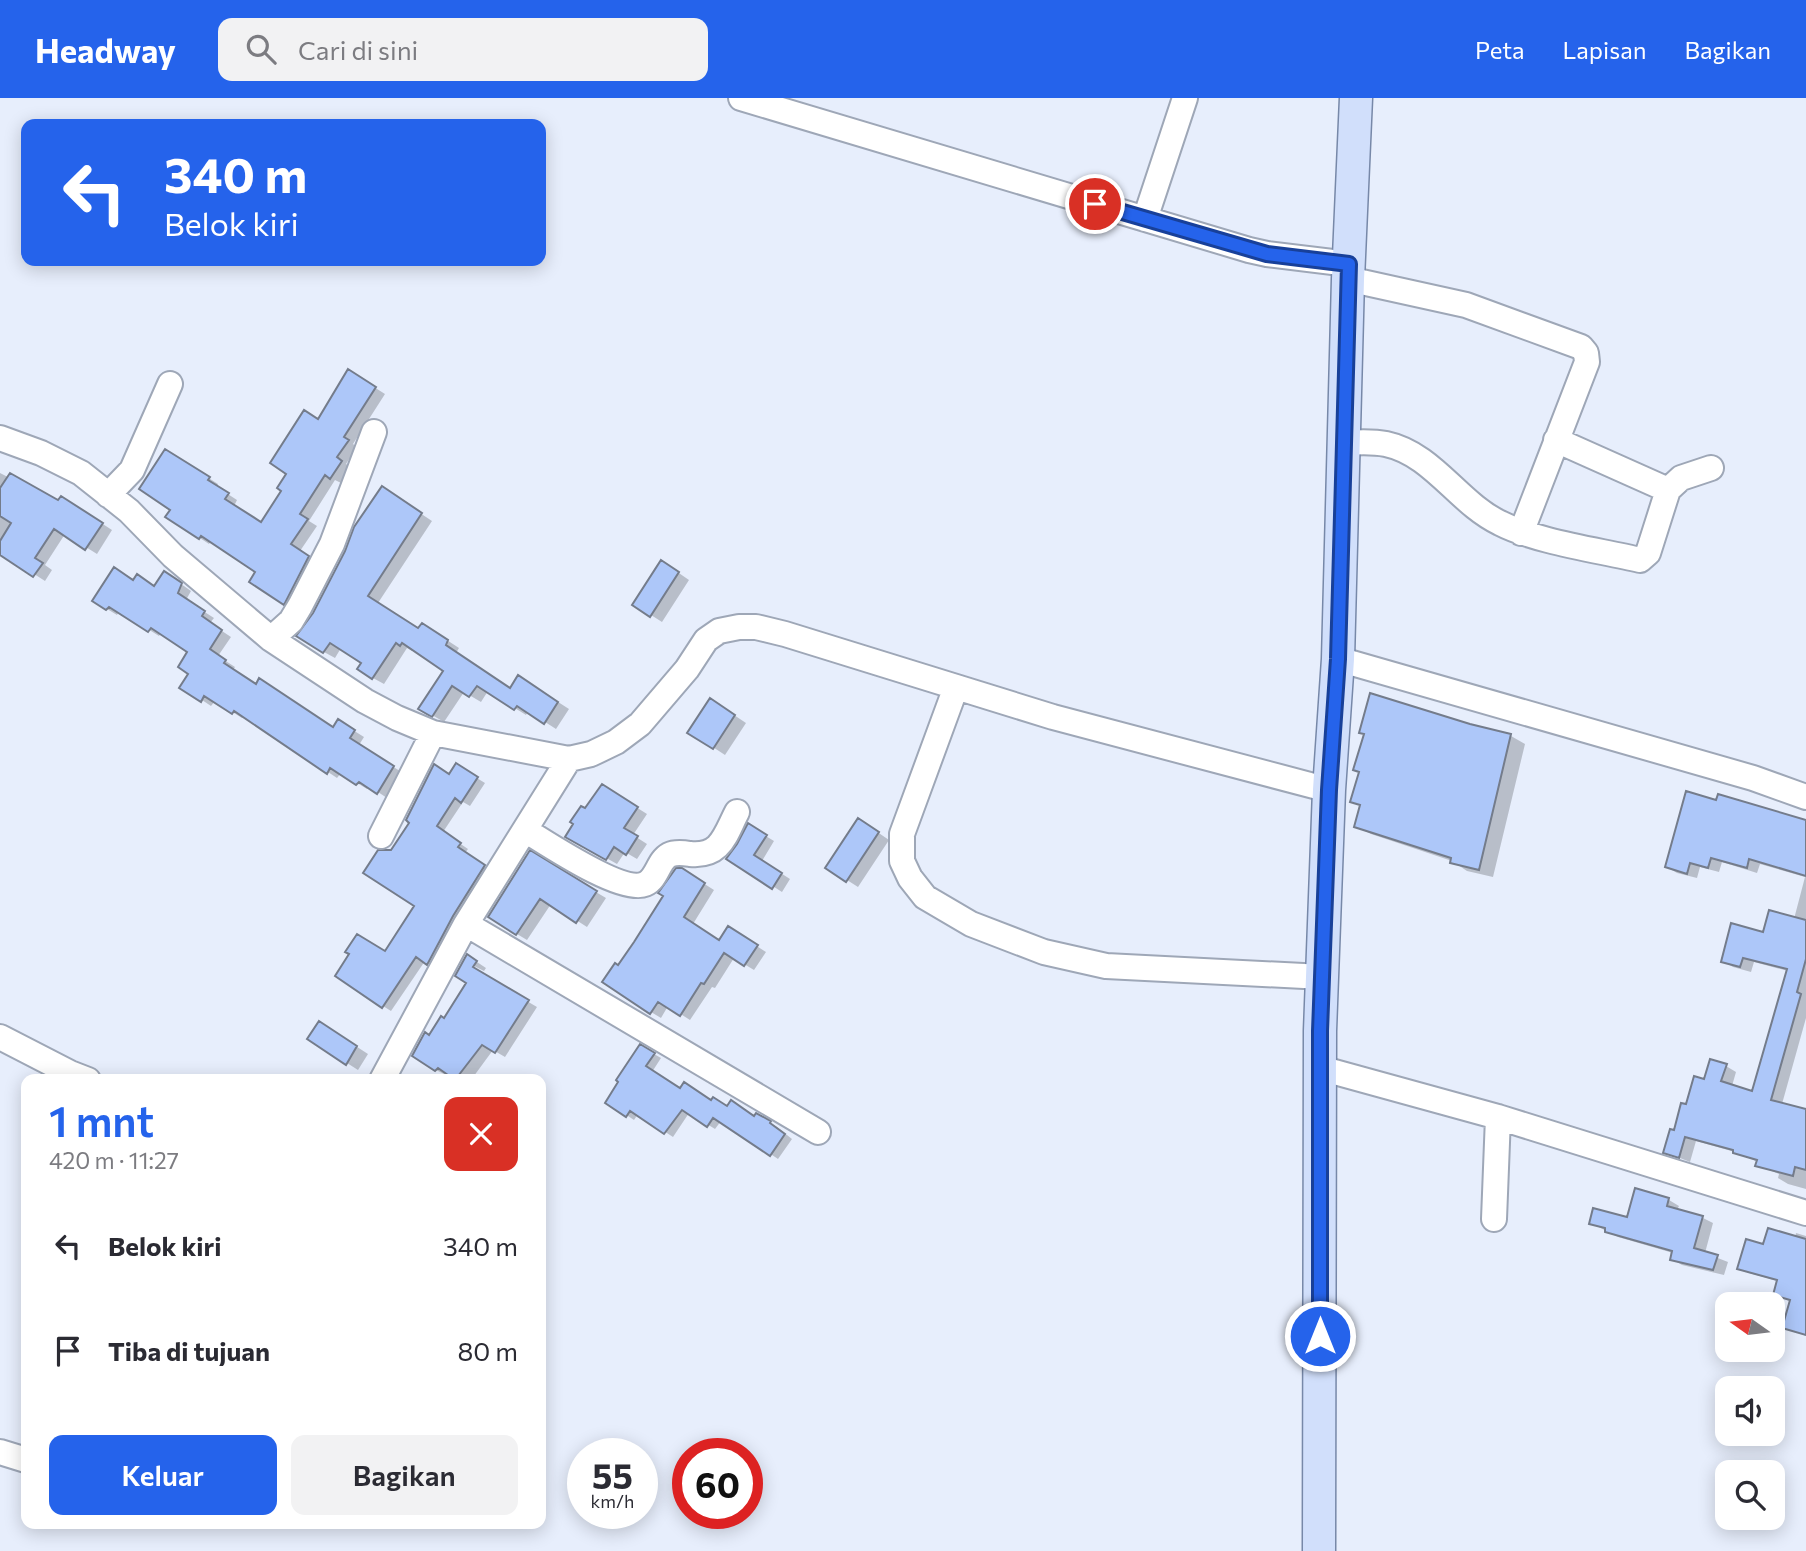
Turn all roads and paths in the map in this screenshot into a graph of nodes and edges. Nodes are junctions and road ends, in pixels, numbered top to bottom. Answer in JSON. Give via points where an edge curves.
{"nodes":[{"id":1,"x":741,"y":98,"type":"edge"},
{"id":2,"x":1185,"y":98,"type":"edge"},
{"id":3,"x":1356,"y":98,"type":"edge"},
{"id":4,"x":1145,"y":219,"type":"junction"},
{"id":5,"x":1348,"y":272,"type":"junction"},
{"id":6,"x":170,"y":384,"type":"dead end"},
{"id":7,"x":374,"y":432,"type":"dead end"},
{"id":8,"x":0,"y":438,"type":"edge"},
{"id":9,"x":1556,"y":440,"type":"junction"},
{"id":10,"x":1343,"y":443,"type":"junction"},
{"id":11,"x":1711,"y":468,"type":"dead end"},
{"id":12,"x":1668,"y":490,"type":"junction"},
{"id":13,"x":108,"y":495,"type":"junction"},
{"id":14,"x":1521,"y":533,"type":"junction"},
{"id":15,"x":271,"y":639,"type":"junction"},
{"id":16,"x":1338,"y":659,"type":"junction"},
{"id":17,"x":956,"y":687,"type":"junction"},
{"id":18,"x":433,"y":733,"type":"junction"},
{"id":19,"x":569,"y":759,"type":"junction"},
{"id":20,"x":1329,"y":790,"type":"junction"},
{"id":21,"x":1806,"y":797,"type":"edge"},
{"id":22,"x":737,"y":812,"type":"dead end"},
{"id":23,"x":525,"y":830,"type":"junction"},
{"id":24,"x":381,"y":836,"type":"dead end"},
{"id":25,"x":466,"y":924,"type":"junction"},
{"id":26,"x":1322,"y":976,"type":"junction"},
{"id":27,"x":0,"y":1037,"type":"edge"},
{"id":28,"x":1320,"y":1068,"type":"junction"},
{"id":29,"x":73,"y":1074,"type":"edge"},
{"id":30,"x":385,"y":1074,"type":"edge"},
{"id":31,"x":1498,"y":1117,"type":"junction"},
{"id":32,"x":818,"y":1132,"type":"dead end"},
{"id":33,"x":1806,"y":1213,"type":"edge"},
{"id":34,"x":1494,"y":1219,"type":"dead end"},
{"id":35,"x":0,"y":1452,"type":"edge"},
{"id":36,"x":21,"y":1458,"type":"edge"},
{"id":37,"x":1319,"y":1551,"type":"edge"}],
"edges":[{"from":1,"to":4,"type":"street"},
{"from":2,"to":4,"type":"street"},
{"from":3,"to":5,"type":"main road"},
{"from":4,"to":5,"type":"street"},
{"from":5,"to":9,"type":"street","via":[[1466,305],[1581,347],[1587,362]]},
{"from":5,"to":10,"type":"main road"},
{"from":6,"to":13,"type":"street","via":[[132,470]]},
{"from":7,"to":15,"type":"street","via":[[332,544],[291,621]]},
{"from":8,"to":13,"type":"street","via":[[81,473]]},
{"from":9,"to":12,"type":"street"},
{"from":9,"to":14,"type":"street"},
{"from":10,"to":14,"type":"street","via":[[1385,444],[1404,450],[1486,516]]},
{"from":10,"to":16,"type":"main road"},
{"from":11,"to":12,"type":"street","via":[[1681,478]]},
{"from":12,"to":14,"type":"street","via":[[1648,553],[1640,560]]},
{"from":13,"to":15,"type":"street"},
{"from":15,"to":18,"type":"street","via":[[365,701]]},
{"from":16,"to":20,"type":"main road"},
{"from":16,"to":21,"type":"street"},
{"from":17,"to":19,"type":"street","via":[[785,634],[739,627],[719,631],[706,640],[632,730],[591,754]]},
{"from":17,"to":20,"type":"street"},
{"from":17,"to":26,"type":"street","via":[[902,834],[902,861],[925,897],[971,924],[1044,952],[1106,966]]},
{"from":18,"to":19,"type":"street"},
{"from":18,"to":24,"type":"street"},
{"from":19,"to":23,"type":"street"},
{"from":20,"to":26,"type":"main road"},
{"from":22,"to":23,"type":"street","via":[[721,843],[710,853],[669,855],[650,881],[637,886],[612,881]]},
{"from":23,"to":25,"type":"street"},
{"from":25,"to":30,"type":"street"},
{"from":25,"to":32,"type":"street"},
{"from":26,"to":28,"type":"main road"},
{"from":27,"to":29,"type":"street"},
{"from":28,"to":31,"type":"street"},
{"from":28,"to":37,"type":"main road"},
{"from":31,"to":33,"type":"street"},
{"from":31,"to":34,"type":"street"},
{"from":35,"to":36,"type":"street"}]}
